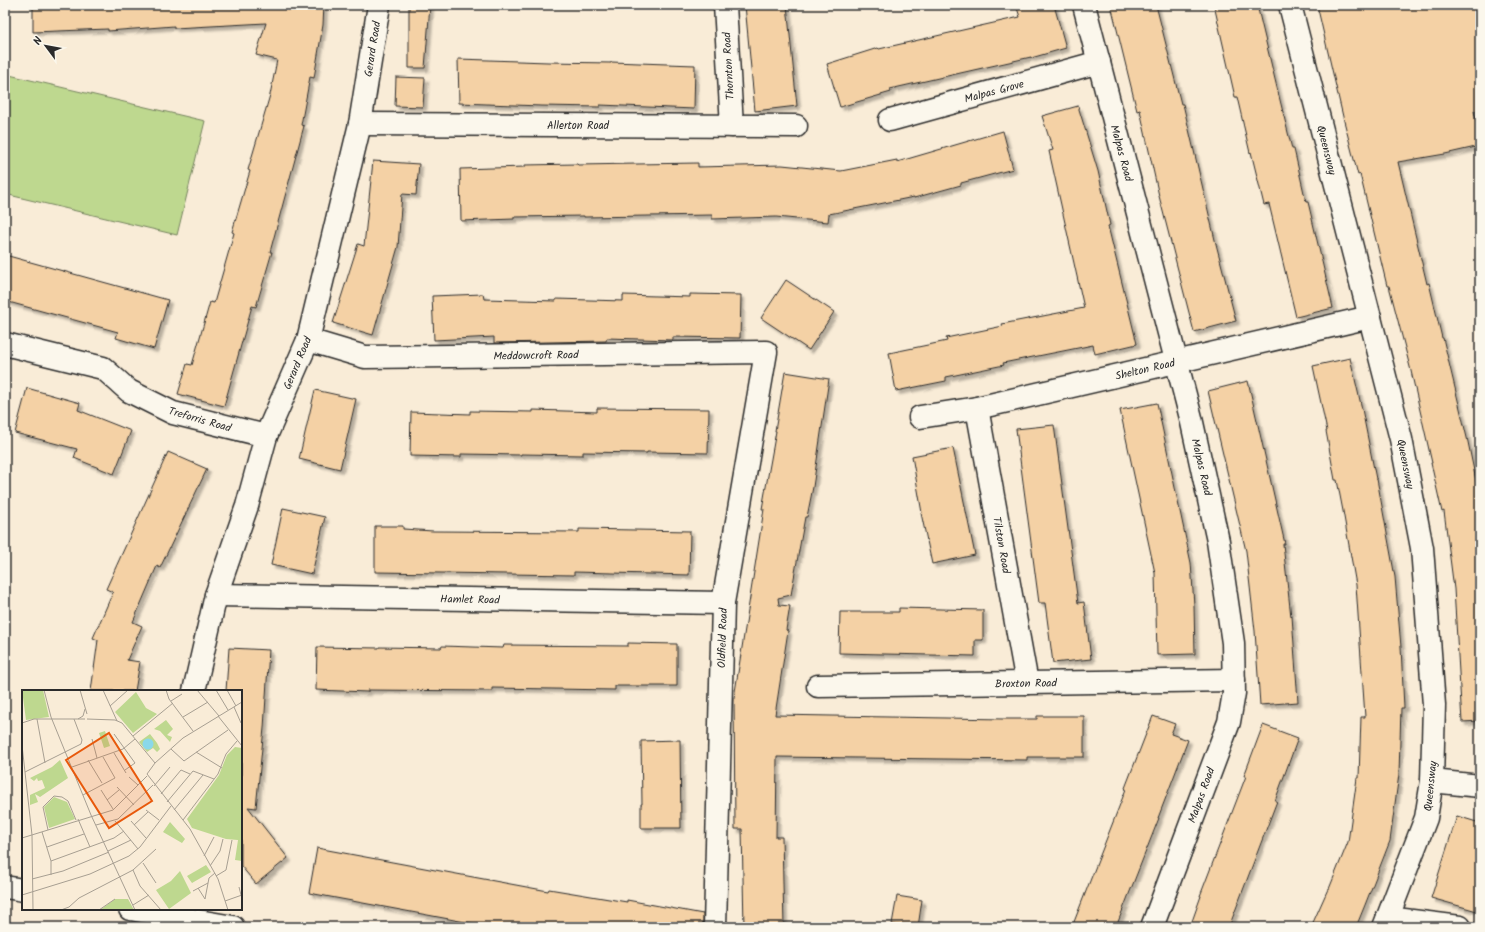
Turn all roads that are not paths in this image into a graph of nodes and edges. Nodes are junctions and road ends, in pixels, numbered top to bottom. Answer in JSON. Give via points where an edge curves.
{"nodes":[{"id":1,"x":379,"y":5,"type":"edge"},
{"id":2,"x":725,"y":5,"type":"edge"},
{"id":3,"x":1084,"y":5,"type":"edge"},
{"id":4,"x":1290,"y":5,"type":"edge"},
{"id":5,"x":1099,"y":62,"type":"junction"},
{"id":6,"x":890,"y":120,"type":"dead end"},
{"id":7,"x":360,"y":124,"type":"junction"},
{"id":8,"x":732,"y":126,"type":"junction"},
{"id":9,"x":796,"y":126,"type":"dead end"},
{"id":10,"x":1370,"y":317,"type":"junction"},
{"id":11,"x":308,"y":340,"type":"junction"},
{"id":12,"x":5,"y":344,"type":"edge"},
{"id":13,"x":766,"y":352,"type":"joint"},
{"id":14,"x":1176,"y":362,"type":"junction"},
{"id":15,"x":977,"y":408,"type":"junction"},
{"id":16,"x":920,"y":417,"type":"dead end"},
{"id":17,"x":266,"y":436,"type":"junction"},
{"id":18,"x":216,"y":595,"type":"junction"},
{"id":19,"x":723,"y":602,"type":"junction"},
{"id":20,"x":1234,"y":680,"type":"junction"},
{"id":21,"x":1027,"y":683,"type":"junction"},
{"id":22,"x":818,"y":686,"type":"dead end"},
{"id":23,"x":194,"y":690,"type":"edge"},
{"id":24,"x":1432,"y":781,"type":"junction"},
{"id":25,"x":1480,"y":786,"type":"edge"},
{"id":26,"x":5,"y":887,"type":"edge"},
{"id":27,"x":22,"y":890,"type":"edge"},
{"id":28,"x":141,"y":910,"type":"edge"},
{"id":29,"x":175,"y":913,"type":"edge"},
{"id":30,"x":1386,"y":922,"type":"edge"},
{"id":31,"x":233,"y":927,"type":"edge"},
{"id":32,"x":715,"y":927,"type":"edge"},
{"id":33,"x":1152,"y":927,"type":"edge"},
{"id":34,"x":1460,"y":927,"type":"edge"}],
"edges":[{"from":1,"to":7,"type":"street","name":"Gerard Road"},
{"from":2,"to":8,"type":"street","name":"Thornton Road"},
{"from":3,"to":5,"type":"street","name":"Malpas Road"},
{"from":4,"to":10,"type":"street","name":"Queensway"},
{"from":5,"to":6,"type":"street","name":"Malpas Grove"},
{"from":5,"to":14,"type":"street","name":"Malpas Road"},
{"from":7,"to":8,"type":"street","name":"Allerton Road"},
{"from":7,"to":11,"type":"street","name":"Gerard Road"},
{"from":8,"to":9,"type":"street","name":"Allerton Road"},
{"from":10,"to":14,"type":"street","name":"Shelton Road"},
{"from":10,"to":24,"type":"street","name":"Queensway","via":[[1401,439],[1422,548],[1434,705]]},
{"from":11,"to":13,"type":"street","name":"Meddowcroft Road","via":[[364,357]]},
{"from":11,"to":17,"type":"street","name":"Gerard Road"},
{"from":12,"to":17,"type":"street","name":"Treforris Road","via":[[103,368],[129,391],[173,413]]},
{"from":13,"to":19,"type":"street","name":"Oldfield Road"},
{"from":14,"to":15,"type":"street","name":"Shelton Road"},
{"from":14,"to":20,"type":"street","name":"Malpas Road","via":[[1218,541],[1233,643]]},
{"from":15,"to":16,"type":"street","name":"Shelton Road"},
{"from":15,"to":21,"type":"street","name":"Tilston Road"},
{"from":17,"to":18,"type":"street","name":"Gerard Road","via":[[247,506]]},
{"from":18,"to":19,"type":"street","name":"Hamlet Road"},
{"from":18,"to":23,"type":"street","name":"Gerard Road"},
{"from":19,"to":32,"type":"street","name":"Oldfield Road"},
{"from":20,"to":21,"type":"street","name":"Broxton Road"},
{"from":20,"to":33,"type":"street","name":"Malpas Road","via":[[1229,722]]},
{"from":21,"to":22,"type":"street","name":"Broxton Road"},
{"from":24,"to":25,"type":"street"},
{"from":24,"to":30,"type":"street","name":"Queensway","via":[[1426,818]]},
{"from":26,"to":27,"type":"street"},
{"from":28,"to":29,"type":"street"},
{"from":29,"to":31,"type":"street"},
{"from":30,"to":34,"type":"street"}]}
